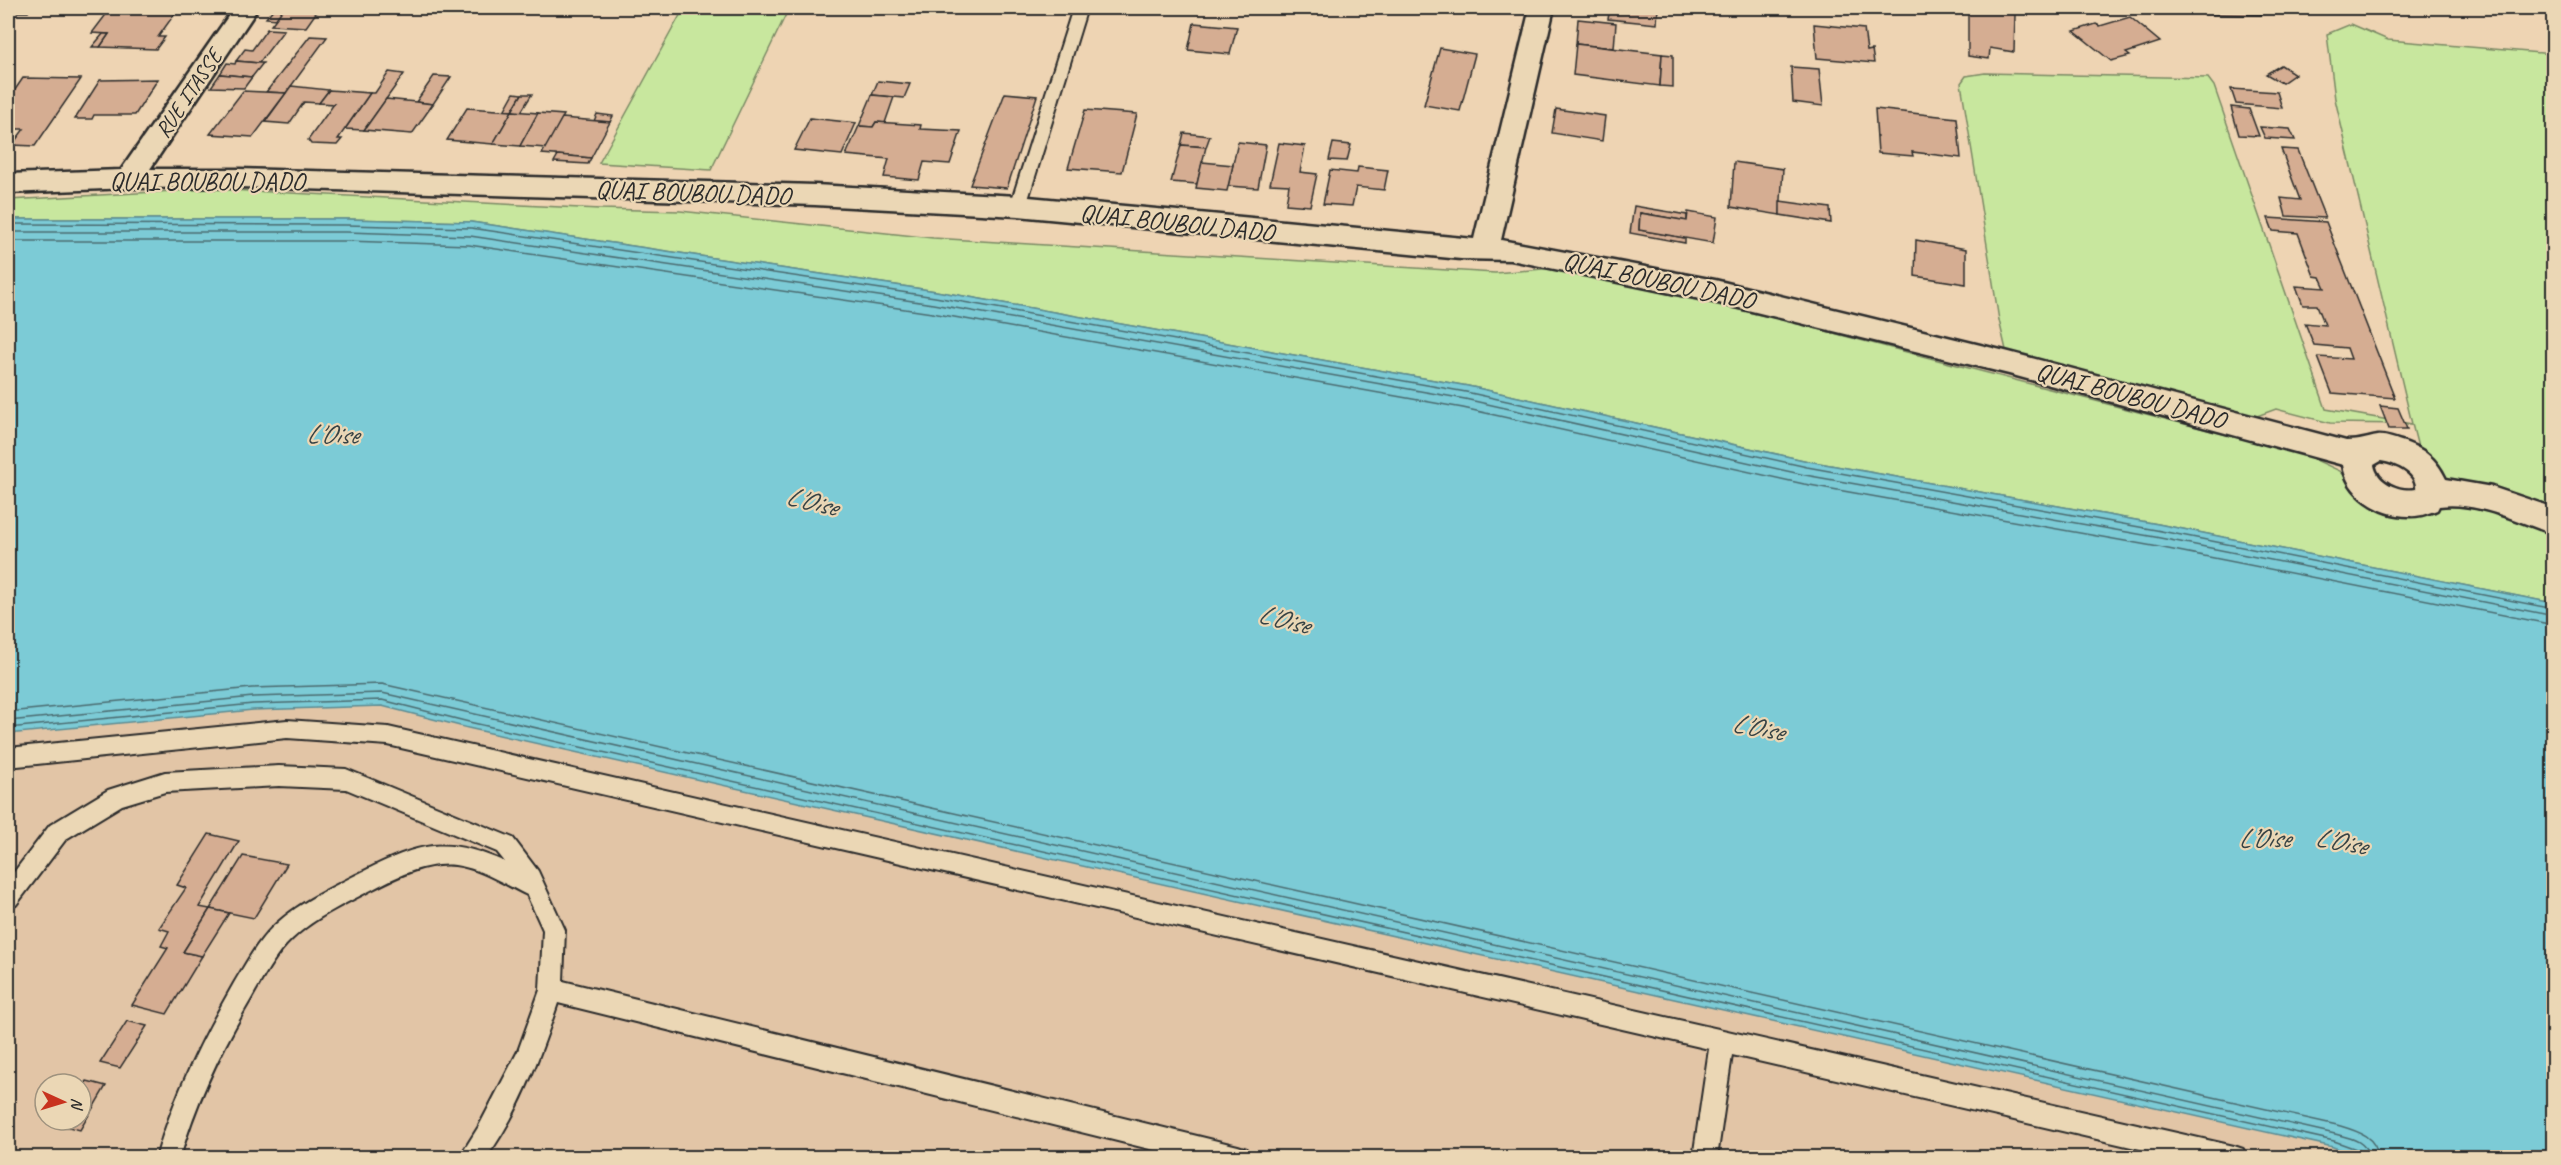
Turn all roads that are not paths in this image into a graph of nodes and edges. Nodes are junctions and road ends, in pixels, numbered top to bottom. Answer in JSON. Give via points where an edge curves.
{"nodes":[{"id":1,"x":246,"y":8,"type":"edge"},
{"id":2,"x":1080,"y":8,"type":"edge"},
{"id":3,"x":1542,"y":8,"type":"edge"},
{"id":4,"x":129,"y":178,"type":"junction"},
{"id":5,"x":8,"y":184,"type":"edge"},
{"id":6,"x":1018,"y":206,"type":"junction"},
{"id":7,"x":1485,"y":250,"type":"junction"},
{"id":8,"x":2362,"y":463,"type":"junction"},
{"id":9,"x":2428,"y":481,"type":"junction"},
{"id":10,"x":2553,"y":521,"type":"edge"},
{"id":11,"x":8,"y":758,"type":"edge"},
{"id":12,"x":535,"y":888,"type":"junction"},
{"id":13,"x":8,"y":897,"type":"edge"},
{"id":14,"x":551,"y":990,"type":"junction"},
{"id":15,"x":1722,"y":1041,"type":"junction"},
{"id":16,"x":168,"y":1158,"type":"edge"},
{"id":17,"x":471,"y":1158,"type":"edge"},
{"id":18,"x":1238,"y":1158,"type":"edge"},
{"id":19,"x":1705,"y":1158,"type":"edge"},
{"id":20,"x":2234,"y":1158,"type":"edge"}],
"edges":[{"from":1,"to":4,"type":"street","name":"RUE ITASSE"},
{"from":2,"to":6,"type":"lane"},
{"from":3,"to":7,"type":"street"},
{"from":4,"to":5,"type":"street","name":"QUAI BOUBOU DADO"},
{"from":4,"to":6,"type":"street","name":"QUAI BOUBOU DADO","via":[[815,195]]},
{"from":6,"to":7,"type":"street","name":"QUAI BOUBOU DADO"},
{"from":7,"to":8,"type":"street","name":"QUAI BOUBOU DADO","via":[[1511,250],[1715,291],[2009,363],[2324,447]]},
{"from":8,"to":9,"type":"street","via":[[2379,448],[2391,449],[2415,460]]},
{"from":8,"to":9,"type":"street","name":"QUAI BOUBOU DADO","via":[[2371,489],[2394,502],[2426,501]]},
{"from":9,"to":10,"type":"street","name":"QUAI BOUBOU DADO"},
{"from":11,"to":15,"type":"lane","via":[[287,729],[388,736]]},
{"from":12,"to":13,"type":"lane","via":[[505,845],[346,779],[279,776],[165,782],[116,797],[58,832]]},
{"from":12,"to":14,"type":"lane","via":[[554,930]]},
{"from":12,"to":16,"type":"lane","via":[[456,855],[427,856],[381,874],[290,926],[267,949],[222,1026],[176,1124]]},
{"from":14,"to":17,"type":"lane","via":[[528,1056],[488,1135]]},
{"from":14,"to":18,"type":"lane"},
{"from":15,"to":19,"type":"lane"},
{"from":15,"to":20,"type":"lane"}]}
